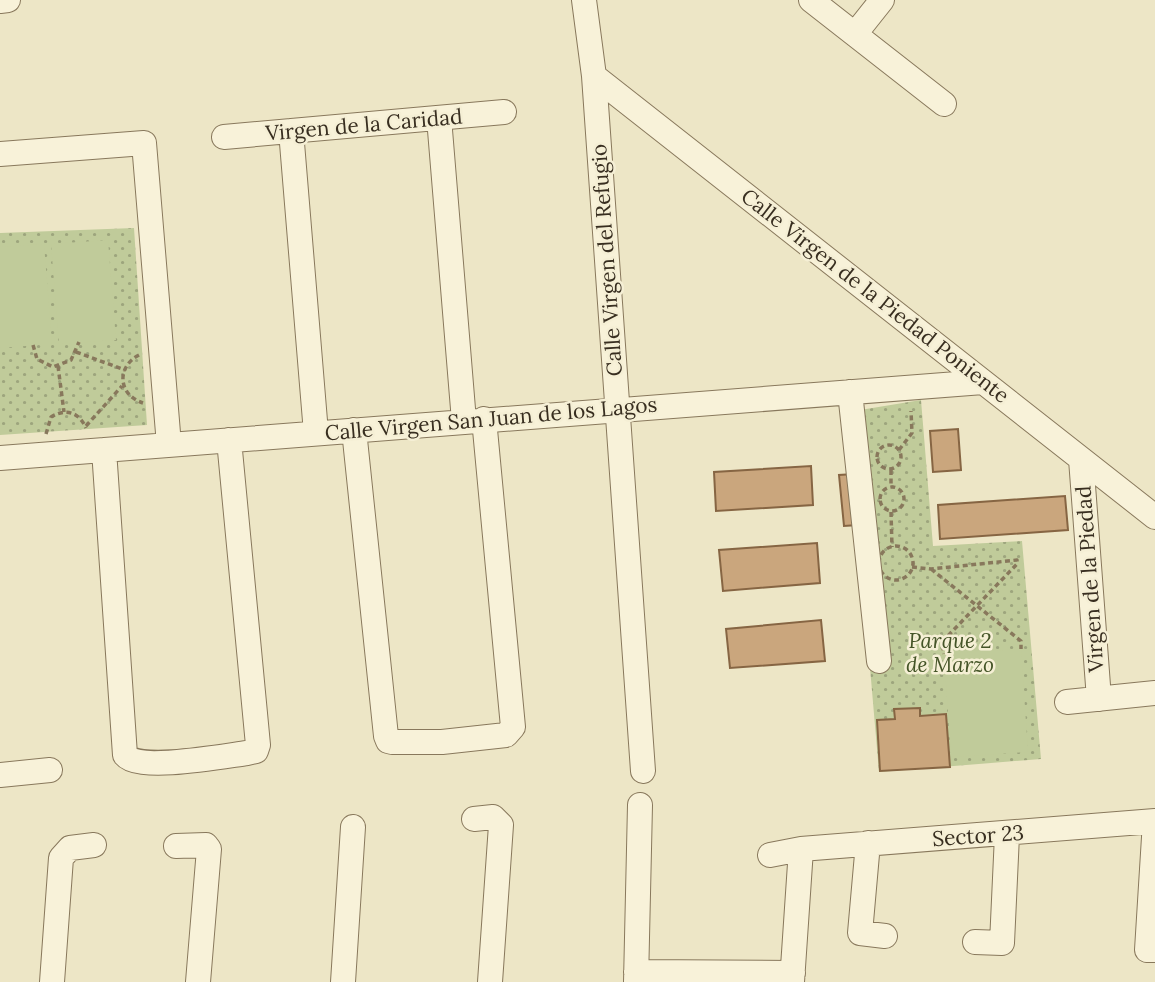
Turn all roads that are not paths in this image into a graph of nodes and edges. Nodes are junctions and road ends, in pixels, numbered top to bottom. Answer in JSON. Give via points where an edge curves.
{"nodes":[{"id":1,"x":8,"y":0,"type":"edge"},
{"id":2,"x":584,"y":0,"type":"edge"},
{"id":3,"x":811,"y":0,"type":"edge"},
{"id":4,"x":882,"y":0,"type":"edge"},
{"id":5,"x":0,"y":1,"type":"edge"},
{"id":6,"x":855,"y":34,"type":"junction"},
{"id":7,"x":594,"y":76,"type":"junction"},
{"id":8,"x":944,"y":104,"type":"dead end"},
{"id":9,"x":503,"y":112,"type":"dead end"},
{"id":10,"x":439,"y":118,"type":"junction"},
{"id":11,"x":291,"y":131,"type":"junction"},
{"id":12,"x":224,"y":137,"type":"dead end"},
{"id":13,"x":6,"y":153,"type":"edge"},
{"id":14,"x":983,"y":382,"type":"junction"},
{"id":15,"x":850,"y":391,"type":"junction"},
{"id":16,"x":617,"y":409,"type":"junction"},
{"id":17,"x":475,"y":420,"type":"junction"},
{"id":18,"x":354,"y":430,"type":"junction"},
{"id":19,"x":316,"y":433,"type":"junction"},
{"id":20,"x":229,"y":440,"type":"junction"},
{"id":21,"x":169,"y":445,"type":"junction"},
{"id":22,"x":104,"y":450,"type":"junction"},
{"id":23,"x":0,"y":458,"type":"edge"},
{"id":24,"x":1081,"y":459,"type":"junction"},
{"id":25,"x":1155,"y":517,"type":"edge"},
{"id":26,"x":879,"y":661,"type":"dead end"},
{"id":27,"x":1155,"y":693,"type":"edge"},
{"id":28,"x":1100,"y":699,"type":"junction"},
{"id":29,"x":1068,"y":702,"type":"dead end"},
{"id":30,"x":50,"y":770,"type":"dead end"},
{"id":31,"x":643,"y":771,"type":"dead end"},
{"id":32,"x":0,"y":775,"type":"edge"},
{"id":33,"x":640,"y":805,"type":"dead end"},
{"id":34,"x":474,"y":818,"type":"dead end"},
{"id":35,"x":1155,"y":821,"type":"edge"},
{"id":36,"x":353,"y":827,"type":"dead end"},
{"id":37,"x":1007,"y":835,"type":"junction"},
{"id":38,"x":868,"y":843,"type":"junction"},
{"id":39,"x":94,"y":845,"type":"dead end"},
{"id":40,"x":176,"y":846,"type":"dead end"},
{"id":41,"x":802,"y":849,"type":"junction"},
{"id":42,"x":770,"y":855,"type":"dead end"},
{"id":43,"x":885,"y":936,"type":"dead end"},
{"id":44,"x":975,"y":942,"type":"dead end"},
{"id":45,"x":1155,"y":950,"type":"edge"},
{"id":46,"x":636,"y":977,"type":"edge"},
{"id":47,"x":793,"y":977,"type":"edge"},
{"id":48,"x":52,"y":982,"type":"edge"},
{"id":49,"x":198,"y":982,"type":"edge"},
{"id":50,"x":343,"y":982,"type":"edge"},
{"id":51,"x":490,"y":982,"type":"edge"}],
"edges":[{"from":1,"to":5,"type":"street"},
{"from":2,"to":7,"type":"street","name":"Calle Virgen del Refugio"},
{"from":3,"to":6,"type":"street"},
{"from":4,"to":6,"type":"street"},
{"from":6,"to":8,"type":"street"},
{"from":7,"to":14,"type":"street","name":"Calle Virgen de la Piedad Poniente"},
{"from":7,"to":16,"type":"street","name":"Calle Virgen del Refugio"},
{"from":9,"to":10,"type":"street","name":"Virgen de la Caridad"},
{"from":10,"to":11,"type":"street","name":"Virgen de la Caridad"},
{"from":10,"to":17,"type":"street"},
{"from":11,"to":12,"type":"street","name":"Virgen de la Caridad"},
{"from":11,"to":19,"type":"street"},
{"from":13,"to":21,"type":"street","via":[[145,143]]},
{"from":14,"to":15,"type":"street","name":"Calle Virgen San Juan de los Lagos"},
{"from":14,"to":24,"type":"street","name":"Calle Virgen de la Piedad Poniente"},
{"from":15,"to":16,"type":"street","name":"Calle Virgen San Juan de los Lagos"},
{"from":15,"to":26,"type":"street"},
{"from":16,"to":17,"type":"street","name":"Calle Virgen San Juan de los Lagos"},
{"from":16,"to":31,"type":"street","name":"Calle Virgen del Refugio"},
{"from":17,"to":18,"type":"street","name":"Calle Virgen San Juan de los Lagos"},
{"from":17,"to":18,"type":"street","via":[[513,727],[506,734],[442,742],[392,742],[386,736]]},
{"from":18,"to":19,"type":"street","name":"Calle Virgen San Juan de los Lagos"},
{"from":19,"to":20,"type":"street","name":"Calle Virgen San Juan de los Lagos"},
{"from":20,"to":21,"type":"street","name":"Calle Virgen San Juan de los Lagos"},
{"from":20,"to":22,"type":"street","via":[[258,745],[256,751],[247,753],[187,760],[136,764],[125,755]]},
{"from":21,"to":22,"type":"street","name":"Calle Virgen San Juan de los Lagos"},
{"from":22,"to":23,"type":"street","name":"Calle Virgen San Juan de los Lagos"},
{"from":24,"to":25,"type":"street","name":"Calle Virgen de la Piedad Poniente"},
{"from":24,"to":28,"type":"street","name":"Virgen de la Piedad"},
{"from":27,"to":28,"type":"street","name":"Virgen de la Piedad"},
{"from":28,"to":29,"type":"street","name":"Virgen de la Piedad"},
{"from":30,"to":32,"type":"street"},
{"from":33,"to":46,"type":"street"},
{"from":34,"to":51,"type":"street","via":[[493,817],[501,825]]},
{"from":35,"to":37,"type":"street","name":"Sector 23"},
{"from":35,"to":45,"type":"street","via":[[1147,950]]},
{"from":36,"to":50,"type":"street"},
{"from":37,"to":38,"type":"street","name":"Sector 23"},
{"from":37,"to":44,"type":"street","via":[[1002,943]]},
{"from":38,"to":41,"type":"street","name":"Sector 23"},
{"from":38,"to":43,"type":"street","via":[[860,933]]},
{"from":39,"to":48,"type":"street","via":[[69,848],[61,858]]},
{"from":40,"to":49,"type":"street","via":[[206,845],[209,849]]},
{"from":41,"to":42,"type":"street","name":"Sector 23"},
{"from":41,"to":47,"type":"street"},
{"from":46,"to":47,"type":"street"}]}
